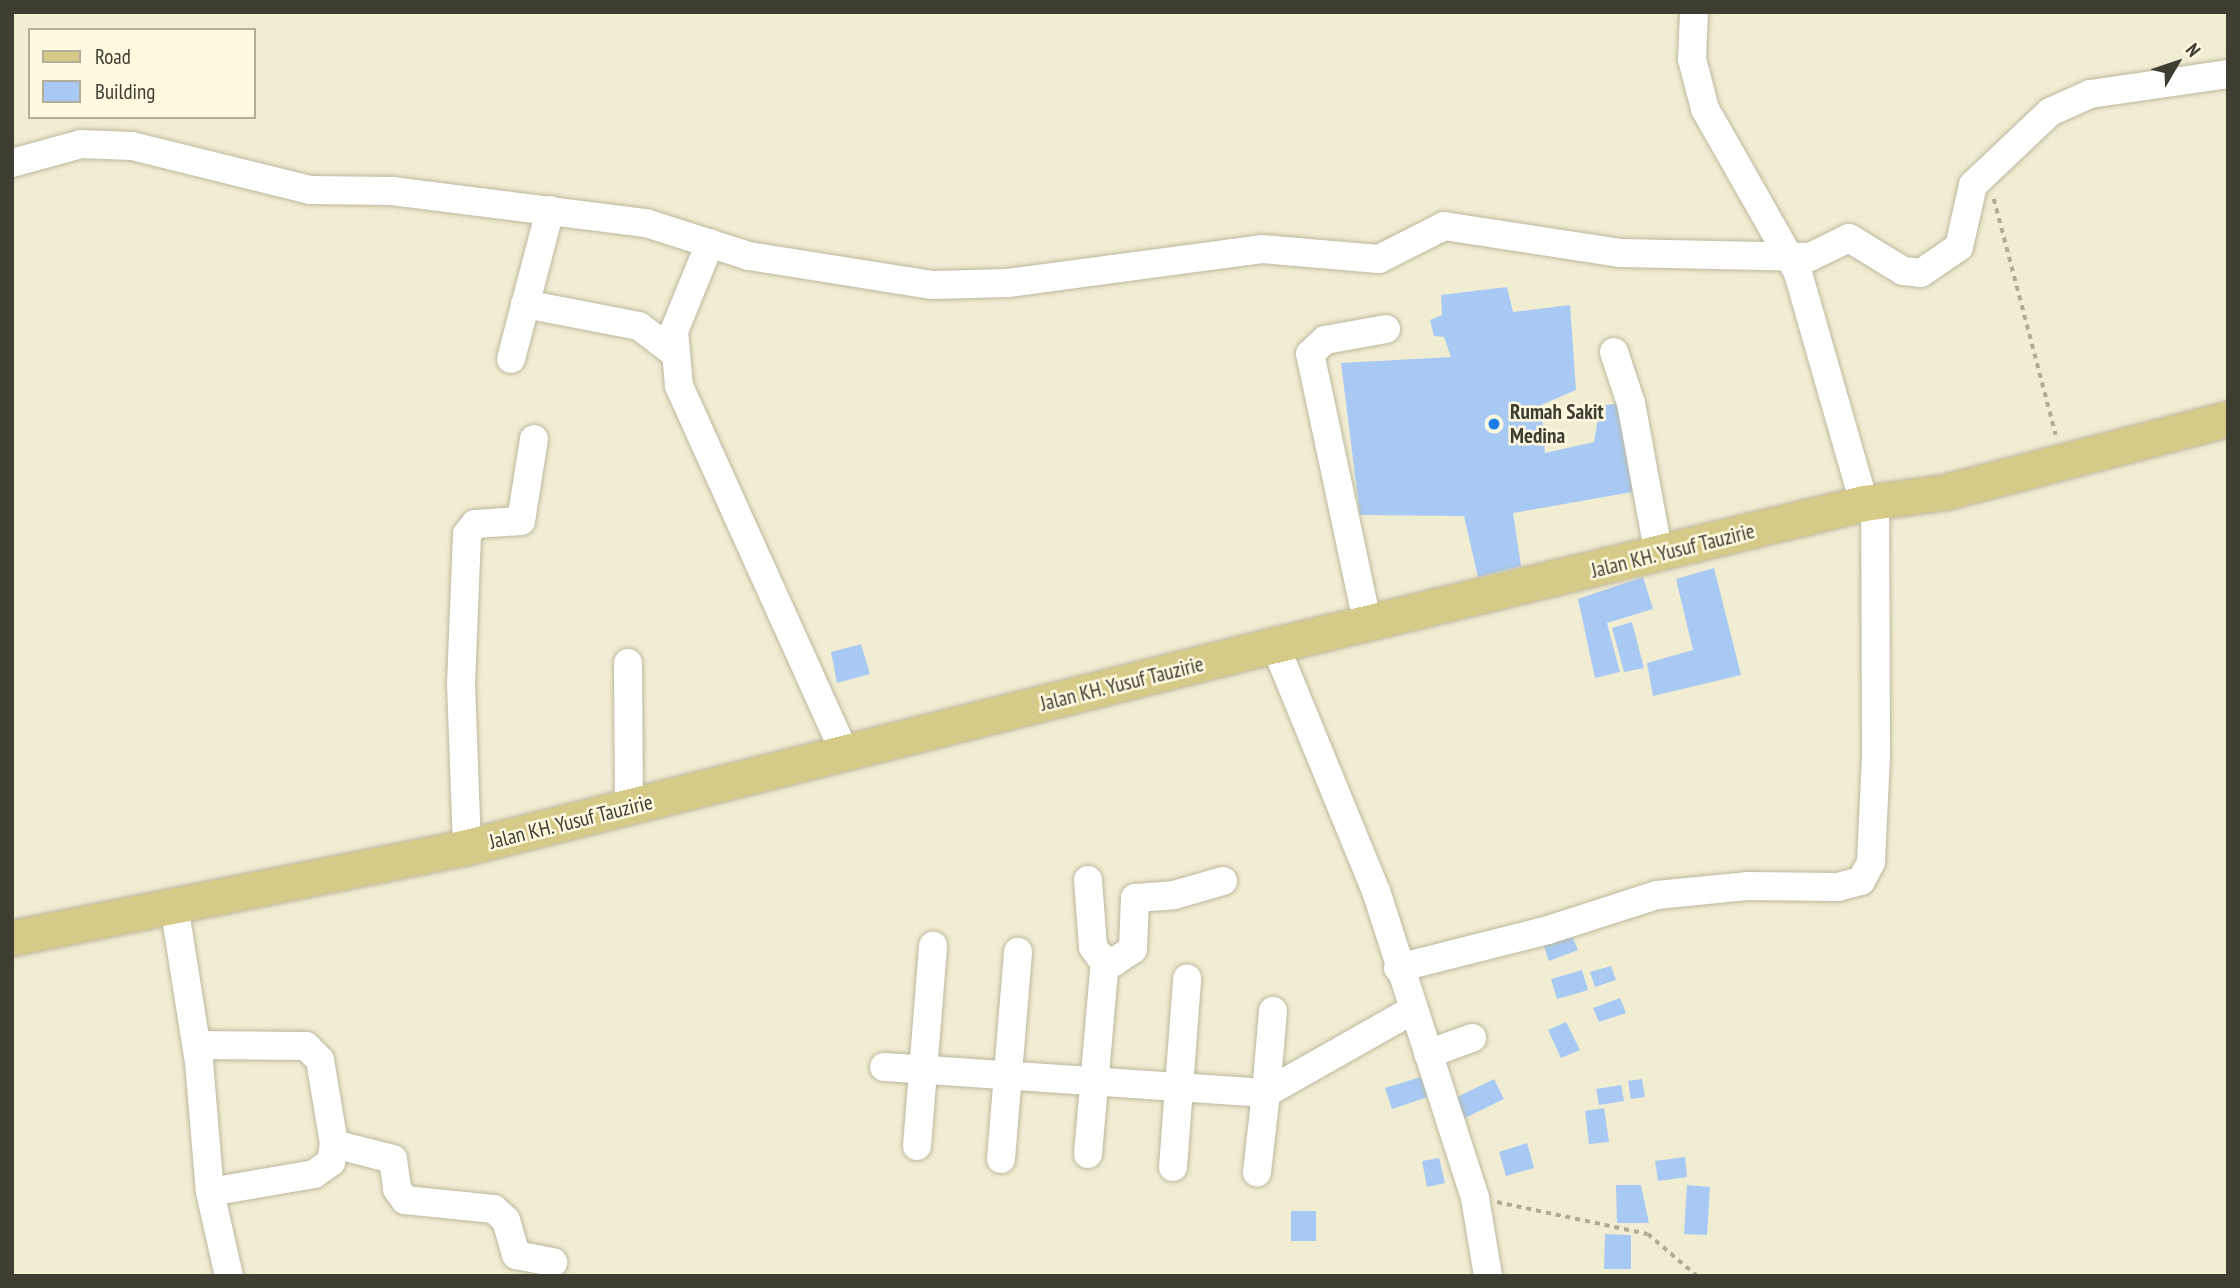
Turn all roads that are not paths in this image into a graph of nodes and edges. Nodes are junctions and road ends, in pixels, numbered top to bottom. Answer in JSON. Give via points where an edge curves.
{"nodes":[{"id":1,"x":1694,"y":12,"type":"edge"},
{"id":2,"x":2228,"y":74,"type":"edge"},
{"id":3,"x":12,"y":163,"type":"edge"},
{"id":4,"x":550,"y":210,"type":"junction"},
{"id":5,"x":710,"y":243,"type":"junction"},
{"id":6,"x":1791,"y":258,"type":"junction"},
{"id":7,"x":525,"y":304,"type":"junction"},
{"id":8,"x":1386,"y":329,"type":"dead end"},
{"id":9,"x":673,"y":352,"type":"junction"},
{"id":10,"x":1614,"y":352,"type":"dead end"},
{"id":11,"x":511,"y":359,"type":"dead end"},
{"id":12,"x":2228,"y":419,"type":"edge"},
{"id":13,"x":534,"y":439,"type":"dead end"},
{"id":14,"x":1869,"y":503,"type":"junction"},
{"id":15,"x":1660,"y":555,"type":"junction"},
{"id":16,"x":1368,"y":626,"type":"junction"},
{"id":17,"x":1275,"y":646,"type":"junction"},
{"id":18,"x":628,"y":663,"type":"dead end"},
{"id":19,"x":846,"y":756,"type":"junction"},
{"id":20,"x":629,"y":807,"type":"junction"},
{"id":21,"x":467,"y":847,"type":"junction"},
{"id":22,"x":1088,"y":880,"type":"dead end"},
{"id":23,"x":1223,"y":881,"type":"dead end"},
{"id":24,"x":174,"y":905,"type":"junction"},
{"id":25,"x":12,"y":938,"type":"edge"},
{"id":26,"x":933,"y":946,"type":"dead end"},
{"id":27,"x":1018,"y":952,"type":"dead end"},
{"id":28,"x":1105,"y":961,"type":"junction"},
{"id":29,"x":1398,"y":968,"type":"junction"},
{"id":30,"x":1188,"y":979,"type":"dead end"},
{"id":31,"x":1413,"y":1010,"type":"junction"},
{"id":32,"x":1273,"y":1011,"type":"dead end"},
{"id":33,"x":1472,"y":1038,"type":"dead end"},
{"id":34,"x":197,"y":1045,"type":"junction"},
{"id":35,"x":1428,"y":1054,"type":"junction"},
{"id":36,"x":884,"y":1068,"type":"dead end"},
{"id":37,"x":923,"y":1070,"type":"junction"},
{"id":38,"x":1008,"y":1076,"type":"junction"},
{"id":39,"x":1094,"y":1081,"type":"junction"},
{"id":40,"x":1179,"y":1087,"type":"junction"},
{"id":41,"x":1266,"y":1093,"type":"junction"},
{"id":42,"x":334,"y":1144,"type":"junction"},
{"id":43,"x":916,"y":1146,"type":"dead end"},
{"id":44,"x":1088,"y":1154,"type":"dead end"},
{"id":45,"x":1001,"y":1160,"type":"dead end"},
{"id":46,"x":1173,"y":1167,"type":"dead end"},
{"id":47,"x":1257,"y":1172,"type":"dead end"},
{"id":48,"x":210,"y":1192,"type":"junction"},
{"id":49,"x":553,"y":1262,"type":"dead end"},
{"id":50,"x":229,"y":1276,"type":"edge"},
{"id":51,"x":1488,"y":1276,"type":"edge"}],
"edges":[{"from":1,"to":6,"type":"street","via":[[1692,59],[1705,109]]},
{"from":2,"to":6,"type":"street","via":[[2090,94],[2050,112],[1973,185],[1962,242],[1933,269],[1903,271],[1849,238],[1819,255]]},
{"from":3,"to":4,"type":"street","via":[[81,144],[132,146],[310,190],[392,191]]},
{"from":4,"to":5,"type":"street","via":[[646,223]]},
{"from":4,"to":7,"type":"street"},
{"from":5,"to":6,"type":"street","via":[[749,256],[887,282],[969,286],[1262,249],[1379,259],[1444,226],[1621,253]]},
{"from":5,"to":9,"type":"street","via":[[680,308]]},
{"from":6,"to":14,"type":"street"},
{"from":7,"to":9,"type":"street","via":[[639,326]]},
{"from":7,"to":11,"type":"street"},
{"from":8,"to":16,"type":"street","via":[[1325,340],[1310,354]]},
{"from":9,"to":19,"type":"street","via":[[692,420]]},
{"from":10,"to":15,"type":"street","via":[[1631,403]]},
{"from":12,"to":14,"type":"main road","name":"Jalan KH. Yusuf Tauzirie","via":[[2062,457],[1945,492]]},
{"from":13,"to":21,"type":"street","via":[[521,521],[475,524],[467,534],[461,684]]},
{"from":14,"to":15,"type":"main road","name":"Jalan KH. Yusuf Tauzirie"},
{"from":14,"to":29,"type":"street","via":[[1876,755],[1871,862],[1861,881],[1838,887],[1747,886],[1657,895],[1548,930]]},
{"from":15,"to":16,"type":"main road","name":"Jalan KH. Yusuf Tauzirie"},
{"from":16,"to":17,"type":"main road","name":"Jalan KH. Yusuf Tauzirie"},
{"from":17,"to":19,"type":"main road","name":"Jalan KH. Yusuf Tauzirie"},
{"from":17,"to":29,"type":"street","via":[[1376,891]]},
{"from":18,"to":20,"type":"street"},
{"from":19,"to":20,"type":"main road","name":"Jalan KH. Yusuf Tauzirie"},
{"from":20,"to":21,"type":"main road","name":"Jalan KH. Yusuf Tauzirie"},
{"from":21,"to":24,"type":"main road","name":"Jalan KH. Yusuf Tauzirie"},
{"from":22,"to":28,"type":"street","via":[[1093,947]]},
{"from":23,"to":28,"type":"street","via":[[1174,895],[1135,898],[1133,949],[1123,960]]},
{"from":24,"to":25,"type":"main road","name":"Jalan KH. Yusuf Tauzirie"},
{"from":24,"to":34,"type":"street"},
{"from":26,"to":37,"type":"street"},
{"from":27,"to":38,"type":"street"},
{"from":28,"to":39,"type":"street"},
{"from":29,"to":31,"type":"street"},
{"from":30,"to":40,"type":"street"},
{"from":31,"to":35,"type":"street"},
{"from":31,"to":41,"type":"street"},
{"from":32,"to":41,"type":"street"},
{"from":33,"to":35,"type":"street"},
{"from":34,"to":42,"type":"street","via":[[297,1044],[313,1051],[320,1060]]},
{"from":34,"to":48,"type":"street"},
{"from":35,"to":51,"type":"street","via":[[1475,1198]]},
{"from":36,"to":37,"type":"street"},
{"from":37,"to":38,"type":"street"},
{"from":37,"to":43,"type":"street"},
{"from":38,"to":39,"type":"street"},
{"from":38,"to":45,"type":"street"},
{"from":39,"to":40,"type":"street"},
{"from":39,"to":44,"type":"street"},
{"from":40,"to":41,"type":"street"},
{"from":40,"to":46,"type":"street"},
{"from":41,"to":47,"type":"street"},
{"from":42,"to":48,"type":"street","via":[[331,1162],[314,1174]]},
{"from":42,"to":49,"type":"street","via":[[393,1159],[400,1196],[405,1200],[494,1209],[506,1220],[516,1255]]},
{"from":48,"to":50,"type":"street"}]}
